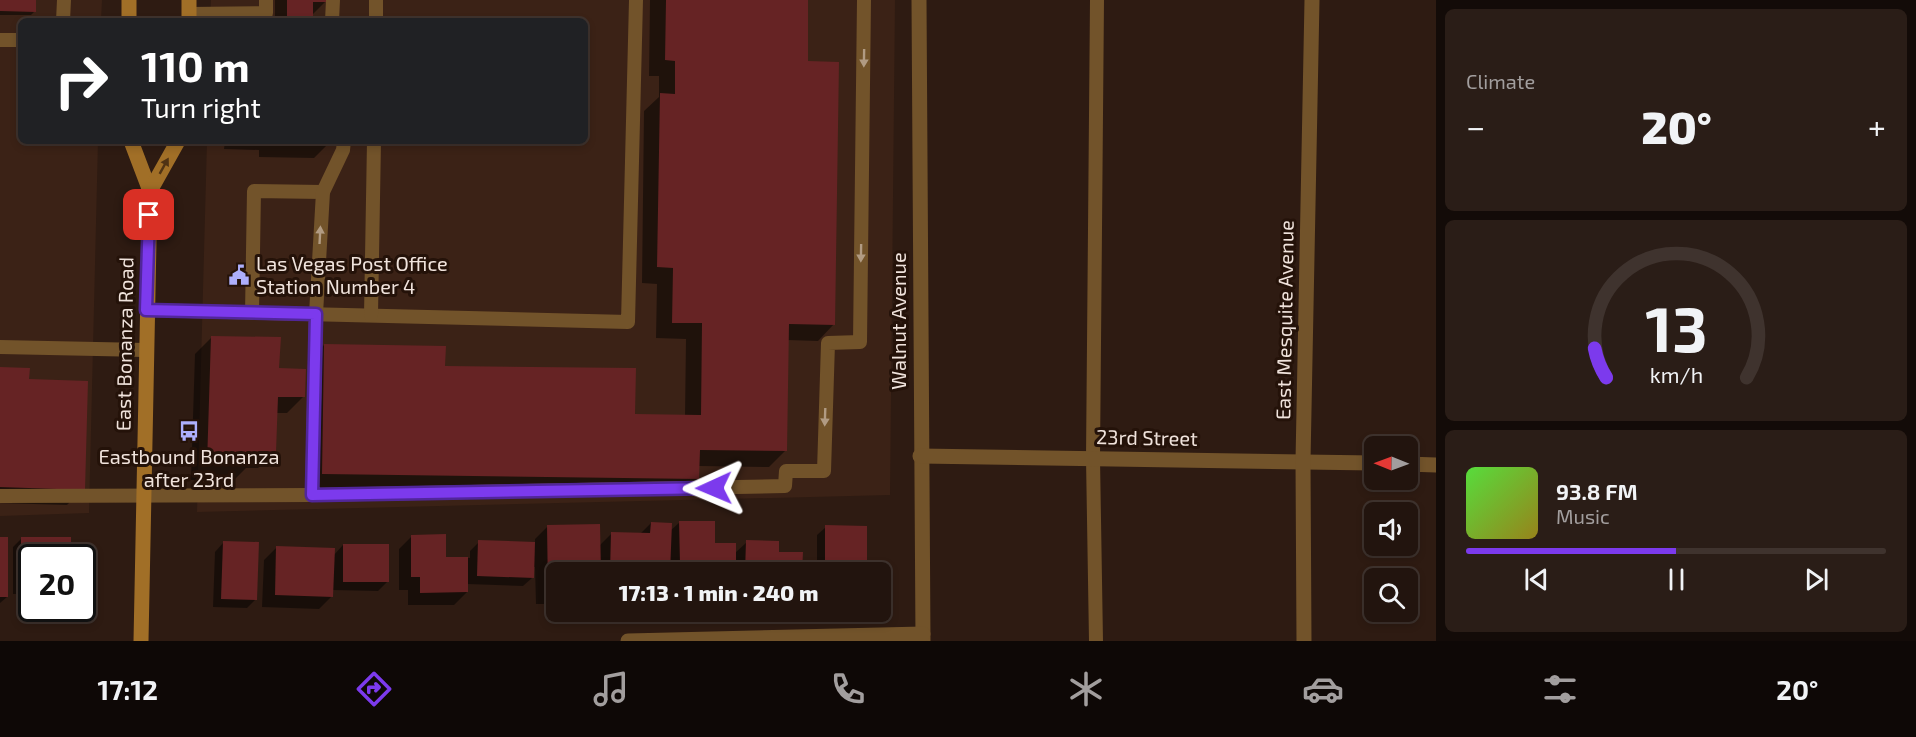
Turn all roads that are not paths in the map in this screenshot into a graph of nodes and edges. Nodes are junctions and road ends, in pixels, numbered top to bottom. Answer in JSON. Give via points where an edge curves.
{"nodes":[{"id":1,"x":64,"y":0,"type":"edge"},
{"id":2,"x":129,"y":0,"type":"edge"},
{"id":3,"x":333,"y":0,"type":"edge"},
{"id":4,"x":375,"y":0,"type":"edge"},
{"id":5,"x":636,"y":0,"type":"edge"},
{"id":6,"x":864,"y":0,"type":"edge"},
{"id":7,"x":919,"y":0,"type":"edge"},
{"id":8,"x":1097,"y":0,"type":"edge"},
{"id":9,"x":1312,"y":0,"type":"edge"},
{"id":10,"x":268,"y":11,"type":"edge"},
{"id":11,"x":189,"y":12,"type":"edge"},
{"id":12,"x":63,"y":18,"type":"edge"},
{"id":13,"x":129,"y":18,"type":"edge"},
{"id":14,"x":332,"y":18,"type":"edge"},
{"id":15,"x":375,"y":18,"type":"edge"},
{"id":16,"x":0,"y":40,"type":"edge"},
{"id":17,"x":18,"y":40,"type":"edge"},
{"id":18,"x":132,"y":144,"type":"edge"},
{"id":19,"x":176,"y":144,"type":"edge"},
{"id":20,"x":344,"y":144,"type":"edge"},
{"id":21,"x":374,"y":144,"type":"edge"},
{"id":22,"x":150,"y":191,"type":"junction"},
{"id":23,"x":323,"y":192,"type":"junction"},
{"id":24,"x":146,"y":310,"type":"junction"},
{"id":25,"x":252,"y":313,"type":"junction"},
{"id":26,"x":316,"y":314,"type":"junction"},
{"id":27,"x":371,"y":315,"type":"junction"},
{"id":28,"x":0,"y":347,"type":"edge"},
{"id":29,"x":145,"y":350,"type":"junction"},
{"id":30,"x":920,"y":456,"type":"junction"},
{"id":31,"x":1093,"y":458,"type":"junction"},
{"id":32,"x":1304,"y":461,"type":"junction"},
{"id":33,"x":1364,"y":463,"type":"edge"},
{"id":34,"x":1418,"y":464,"type":"edge"},
{"id":35,"x":1436,"y":465,"type":"edge"},
{"id":36,"x":312,"y":495,"type":"junction"},
{"id":37,"x":0,"y":496,"type":"edge"},
{"id":38,"x":143,"y":496,"type":"junction"},
{"id":39,"x":923,"y":638,"type":"edge"},
{"id":40,"x":141,"y":641,"type":"edge"},
{"id":41,"x":628,"y":641,"type":"edge"},
{"id":42,"x":1096,"y":641,"type":"edge"},
{"id":43,"x":1304,"y":641,"type":"edge"}],
"edges":[{"from":1,"to":12,"type":"lane"},
{"from":2,"to":13,"type":"main road"},
{"from":3,"to":14,"type":"lane"},
{"from":4,"to":15,"type":"lane"},
{"from":5,"to":27,"type":"lane","via":[[628,322]]},
{"from":6,"to":36,"type":"lane","one_way":true,"via":[[860,342],[828,343],[824,471],[786,471],[784,486]]},
{"from":7,"to":30,"type":"street","name":"Walnut Avenue"},
{"from":8,"to":31,"type":"lane"},
{"from":9,"to":32,"type":"street","name":"East Mesquite Avenue"},
{"from":10,"to":11,"type":"lane"},
{"from":16,"to":17,"type":"lane"},
{"from":18,"to":22,"type":"main road","name":"East Bonanza Road"},
{"from":22,"to":19,"type":"main road","name":"East Bonanza Road","one_way":true},
{"from":20,"to":23,"type":"lane"},
{"from":21,"to":27,"type":"lane"},
{"from":22,"to":24,"type":"main road","name":"East Bonanza Road"},
{"from":23,"to":25,"type":"lane","via":[[254,191]]},
{"from":26,"to":23,"type":"lane","one_way":true},
{"from":24,"to":25,"type":"lane"},
{"from":24,"to":29,"type":"main road","name":"East Bonanza Road"},
{"from":25,"to":26,"type":"lane"},
{"from":26,"to":27,"type":"lane"},
{"from":26,"to":36,"type":"lane"},
{"from":28,"to":29,"type":"lane"},
{"from":29,"to":38,"type":"main road","name":"East Bonanza Road"},
{"from":30,"to":31,"type":"street","name":"23rd Street"},
{"from":30,"to":39,"type":"street","name":"Walnut Avenue"},
{"from":31,"to":32,"type":"street","name":"23rd Street"},
{"from":31,"to":42,"type":"lane"},
{"from":32,"to":33,"type":"street","name":"23rd Street"},
{"from":32,"to":43,"type":"street","name":"East Mesquite Avenue"},
{"from":34,"to":35,"type":"street"},
{"from":36,"to":38,"type":"lane"},
{"from":37,"to":38,"type":"lane"},
{"from":38,"to":40,"type":"main road","name":"East Bonanza Road"},
{"from":39,"to":41,"type":"street"}]}
